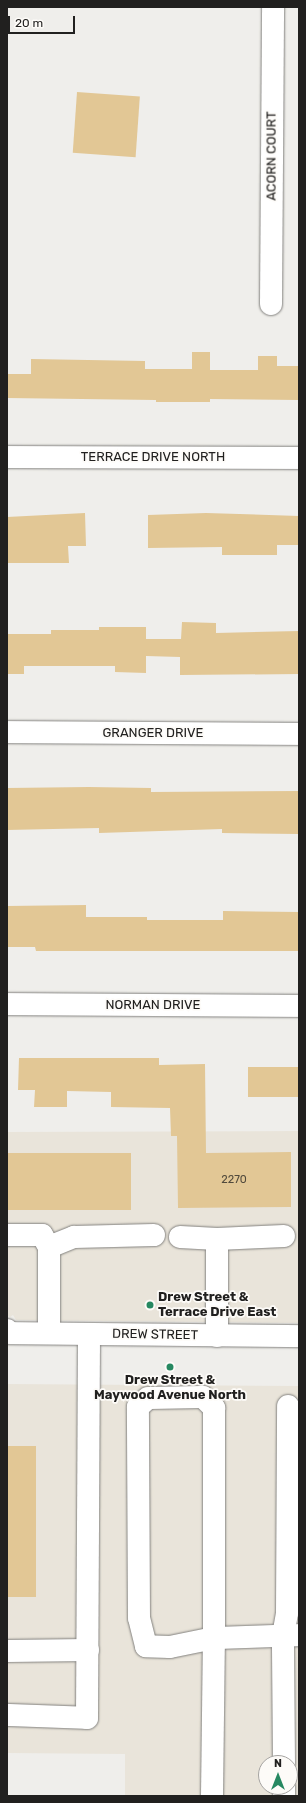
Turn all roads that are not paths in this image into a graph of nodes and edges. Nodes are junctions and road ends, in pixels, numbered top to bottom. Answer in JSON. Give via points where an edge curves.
{"nodes":[{"id":1,"x":273,"y":7,"type":"edge"},
{"id":2,"x":271,"y":304,"type":"dead end"},
{"id":3,"x":7,"y":457,"type":"edge"},
{"id":4,"x":299,"y":458,"type":"edge"},
{"id":5,"x":7,"y":732,"type":"edge"},
{"id":6,"x":299,"y":734,"type":"edge"},
{"id":7,"x":7,"y":1004,"type":"edge"},
{"id":8,"x":299,"y":1006,"type":"edge"},
{"id":9,"x":7,"y":1235,"type":"edge"},
{"id":10,"x":154,"y":1235,"type":"dead end"},
{"id":11,"x":284,"y":1236,"type":"dead end"},
{"id":12,"x":180,"y":1237,"type":"dead end"},
{"id":13,"x":217,"y":1239,"type":"junction"},
{"id":14,"x":49,"y":1247,"type":"junction"},
{"id":15,"x":8,"y":1333,"type":"edge"},
{"id":16,"x":49,"y":1334,"type":"junction"},
{"id":17,"x":89,"y":1334,"type":"junction"},
{"id":18,"x":217,"y":1336,"type":"junction"},
{"id":19,"x":299,"y":1336,"type":"edge"},
{"id":20,"x":288,"y":1406,"type":"dead end"},
{"id":21,"x":291,"y":1636,"type":"edge"},
{"id":22,"x":214,"y":1638,"type":"junction"},
{"id":23,"x":88,"y":1650,"type":"junction"},
{"id":24,"x":7,"y":1651,"type":"edge"},
{"id":25,"x":7,"y":1715,"type":"edge"},
{"id":26,"x":284,"y":1755,"type":"edge"},
{"id":27,"x":212,"y":1796,"type":"edge"}],
"edges":[{"from":1,"to":2,"type":"street","name":"ACORN COURT"},
{"from":3,"to":4,"type":"street","name":"TERRACE DRIVE NORTH"},
{"from":5,"to":6,"type":"street","name":"GRANGER DRIVE"},
{"from":7,"to":8,"type":"street","name":"NORMAN DRIVE"},
{"from":9,"to":14,"type":"street","via":[[42,1235]]},
{"from":10,"to":14,"type":"street","via":[[74,1237]]},
{"from":11,"to":13,"type":"street"},
{"from":12,"to":13,"type":"street"},
{"from":13,"to":18,"type":"street"},
{"from":14,"to":16,"type":"street"},
{"from":15,"to":16,"type":"street","name":"DREW STREET"},
{"from":16,"to":17,"type":"street","name":"DREW STREET"},
{"from":17,"to":18,"type":"street","name":"DREW STREET"},
{"from":17,"to":23,"type":"street"},
{"from":18,"to":19,"type":"street","name":"DREW STREET"},
{"from":20,"to":21,"type":"street","via":[[287,1613]]},
{"from":21,"to":22,"type":"street"},
{"from":21,"to":26,"type":"street"},
{"from":22,"to":22,"type":"street","via":[[170,1647],[146,1646],[139,1618],[138,1407],[148,1398],[203,1397],[214,1408]]},
{"from":22,"to":27,"type":"street"},
{"from":23,"to":24,"type":"street"},
{"from":23,"to":25,"type":"street","via":[[87,1718]]}]}
